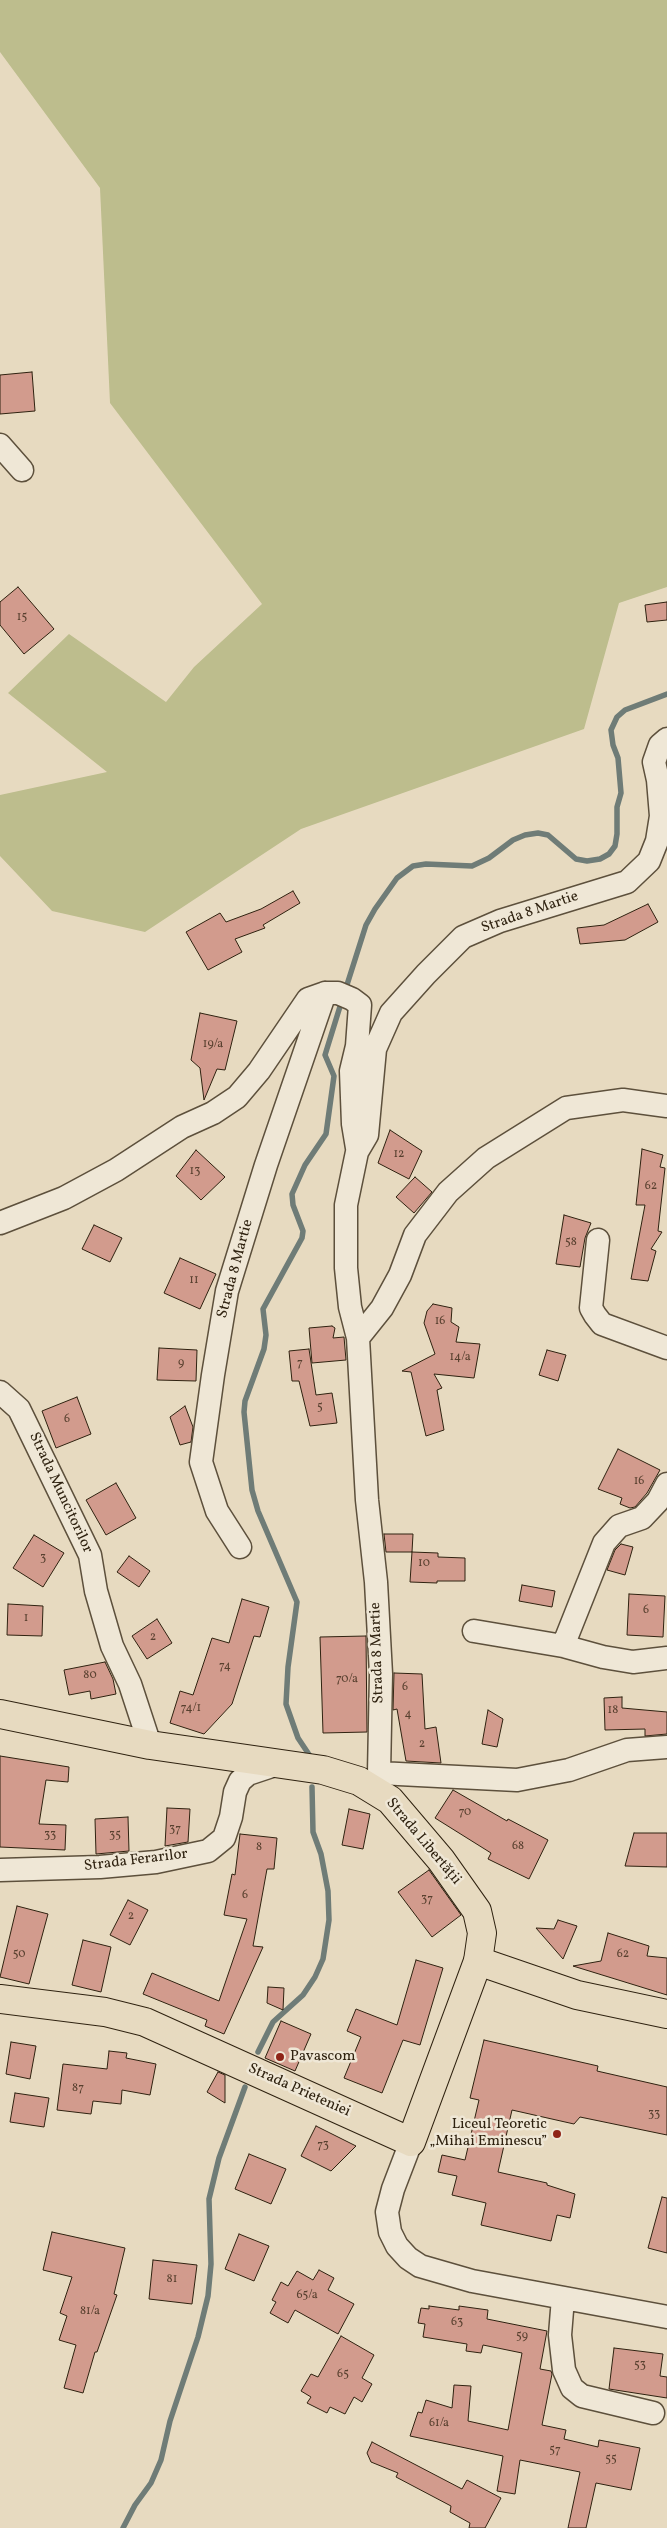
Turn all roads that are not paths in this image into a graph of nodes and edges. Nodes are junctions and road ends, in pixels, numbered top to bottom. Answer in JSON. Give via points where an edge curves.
{"nodes":[{"id":1,"x":0,"y":445,"type":"edge"},
{"id":2,"x":22,"y":470,"type":"dead end"},
{"id":3,"x":667,"y":739,"type":"edge"},
{"id":4,"x":338,"y":995,"type":"junction"},
{"id":5,"x":667,"y":1106,"type":"edge"},
{"id":6,"x":358,"y":1152,"type":"junction"},
{"id":7,"x":0,"y":1223,"type":"edge"},
{"id":8,"x":598,"y":1240,"type":"dead end"},
{"id":9,"x":358,"y":1338,"type":"junction"},
{"id":10,"x":667,"y":1348,"type":"edge"},
{"id":11,"x":0,"y":1392,"type":"edge"},
{"id":12,"x":667,"y":1484,"type":"edge"},
{"id":13,"x":240,"y":1547,"type":"dead end"},
{"id":14,"x":474,"y":1631,"type":"dead end"},
{"id":15,"x":563,"y":1646,"type":"junction"},
{"id":16,"x":667,"y":1658,"type":"edge"},
{"id":17,"x":0,"y":1714,"type":"edge"},
{"id":18,"x":150,"y":1745,"type":"junction"},
{"id":19,"x":667,"y":1747,"type":"edge"},
{"id":20,"x":278,"y":1764,"type":"junction"},
{"id":21,"x":377,"y":1781,"type":"junction"},
{"id":22,"x":0,"y":1870,"type":"edge"},
{"id":23,"x":478,"y":1961,"type":"junction"},
{"id":24,"x":0,"y":1999,"type":"edge"},
{"id":25,"x":667,"y":2014,"type":"edge"},
{"id":26,"x":411,"y":2142,"type":"junction"},
{"id":27,"x":563,"y":2298,"type":"junction"},
{"id":28,"x":667,"y":2317,"type":"edge"},
{"id":29,"x":653,"y":2413,"type":"dead end"}],
"edges":[{"from":1,"to":2,"type":"street"},
{"from":3,"to":6,"type":"street","name":"Strada 8 Martie","via":[[660,745],[654,762],[661,816],[657,841],[649,861],[627,882],[500,921],[463,937],[426,974],[391,1014],[375,1049],[367,1135]]},
{"from":4,"to":6,"type":"street","name":"Strada 8 Martie","via":[[360,1005],[357,1046],[351,1071],[353,1124]]},
{"from":4,"to":7,"type":"street","via":[[308,999],[259,1072],[237,1097],[64,1198]]},
{"from":4,"to":13,"type":"street","name":"Strada 8 Martie","via":[[313,1022],[227,1291],[212,1375],[202,1462],[217,1511]]},
{"from":5,"to":9,"type":"street","via":[[623,1100],[566,1108],[486,1158],[448,1192],[416,1236],[382,1308]]},
{"from":6,"to":9,"type":"street","name":"Strada 8 Martie","via":[[346,1205],[346,1259],[350,1308]]},
{"from":8,"to":10,"type":"street","via":[[591,1308],[594,1315],[602,1324]]},
{"from":9,"to":21,"type":"street","name":"Strada 8 Martie","via":[[381,1674]]},
{"from":11,"to":18,"type":"street","name":"Strada Muncitorilor","via":[[19,1409],[90,1554],[96,1591],[112,1646],[130,1684]]},
{"from":12,"to":15,"type":"street","via":[[658,1501],[642,1518],[619,1526],[604,1543]]},
{"from":14,"to":15,"type":"street"},
{"from":15,"to":16,"type":"street","via":[[633,1662]]},
{"from":17,"to":18,"type":"main road","name":"Strada Libertății"},
{"from":18,"to":20,"type":"main road","name":"Strada Libertății"},
{"from":19,"to":21,"type":"street","via":[[627,1750],[570,1770],[517,1780]]},
{"from":20,"to":21,"type":"main road","name":"Strada Libertății"},
{"from":20,"to":22,"type":"street","name":"Strada Ferarilor","via":[[240,1780],[224,1838],[208,1851],[118,1866]]},
{"from":21,"to":23,"type":"main road","name":"Strada Libertății","via":[[477,1911],[482,1933]]},
{"from":23,"to":25,"type":"main road","via":[[578,1995]]},
{"from":23,"to":26,"type":"main road"},
{"from":24,"to":26,"type":"main road","name":"Strada Prieteniei","via":[[105,2012],[145,2022]]},
{"from":26,"to":27,"type":"street","via":[[387,2212],[390,2232],[402,2252],[420,2266],[472,2281]]},
{"from":27,"to":28,"type":"street"},
{"from":27,"to":29,"type":"street","via":[[560,2335],[564,2370],[572,2388],[582,2396]]}]}
